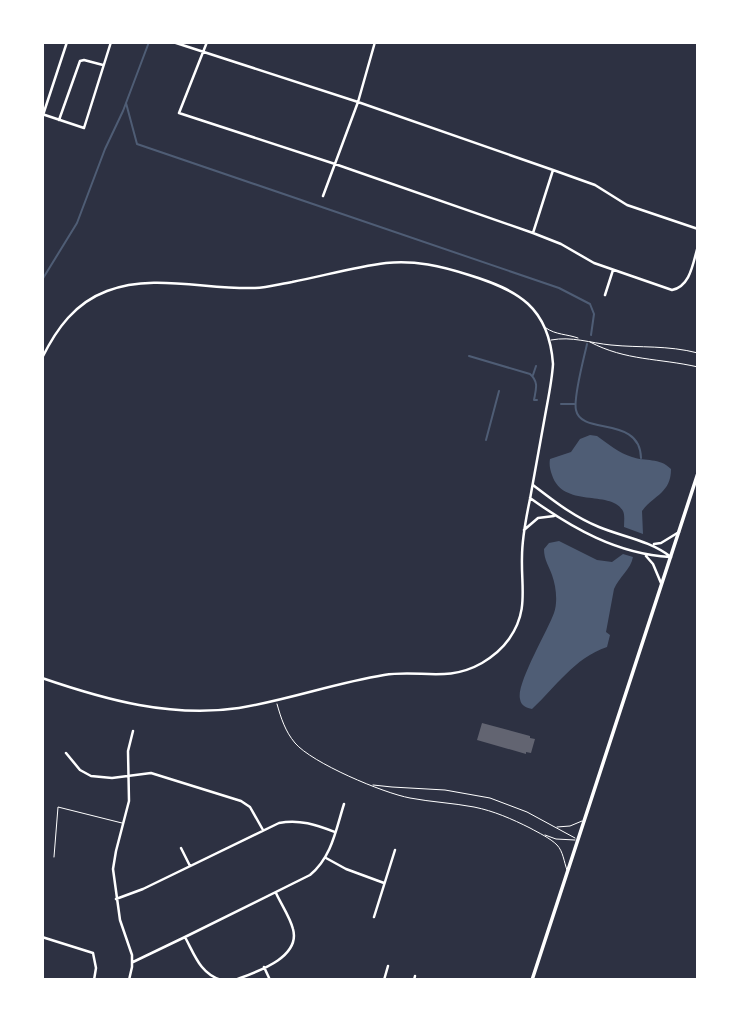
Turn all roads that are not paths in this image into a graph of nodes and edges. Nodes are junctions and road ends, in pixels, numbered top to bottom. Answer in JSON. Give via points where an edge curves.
{"nodes":[{"id":1,"x":67,"y":42,"type":"edge"},
{"id":2,"x":111,"y":42,"type":"edge"},
{"id":3,"x":173,"y":42,"type":"edge"},
{"id":4,"x":207,"y":42,"type":"edge"},
{"id":5,"x":374,"y":42,"type":"edge"},
{"id":6,"x":203,"y":52,"type":"junction"},
{"id":7,"x":103,"y":65,"type":"junction"},
{"id":8,"x":358,"y":102,"type":"junction"},
{"id":9,"x":42,"y":115,"type":"edge"},
{"id":10,"x":59,"y":120,"type":"junction"},
{"id":11,"x":335,"y":164,"type":"junction"},
{"id":12,"x":553,"y":170,"type":"junction"},
{"id":13,"x":323,"y":196,"type":"dead end"},
{"id":14,"x":698,"y":229,"type":"edge"},
{"id":15,"x":533,"y":233,"type":"junction"},
{"id":16,"x":698,"y":246,"type":"edge"},
{"id":17,"x":613,"y":270,"type":"junction"},
{"id":18,"x":605,"y":295,"type":"dead end"},
{"id":19,"x":544,"y":326,"type":"junction"},
{"id":20,"x":580,"y":339,"type":"junction"},
{"id":21,"x":549,"y":340,"type":"junction"},
{"id":22,"x":588,"y":341,"type":"junction"},
{"id":23,"x":698,"y":353,"type":"edge"},
{"id":24,"x":42,"y":358,"type":"edge"},
{"id":25,"x":698,"y":367,"type":"edge"},
{"id":26,"x":698,"y":473,"type":"edge"},
{"id":27,"x":533,"y":485,"type":"junction"},
{"id":28,"x":530,"y":498,"type":"junction"},
{"id":29,"x":556,"y":516,"type":"junction"},
{"id":30,"x":524,"y":530,"type":"junction"},
{"id":31,"x":679,"y":533,"type":"junction"},
{"id":32,"x":651,"y":544,"type":"junction"},
{"id":33,"x":643,"y":554,"type":"junction"},
{"id":34,"x":671,"y":557,"type":"junction"},
{"id":35,"x":662,"y":584,"type":"junction"},
{"id":36,"x":42,"y":678,"type":"edge"},
{"id":37,"x":276,"y":701,"type":"junction"},
{"id":38,"x":133,"y":731,"type":"dead end"},
{"id":39,"x":66,"y":753,"type":"dead end"},
{"id":40,"x":129,"y":776,"type":"junction"},
{"id":41,"x":371,"y":784,"type":"junction"},
{"id":42,"x":344,"y":804,"type":"dead end"},
{"id":43,"x":584,"y":820,"type":"junction"},
{"id":44,"x":124,"y":824,"type":"junction"},
{"id":45,"x":555,"y":827,"type":"junction"},
{"id":46,"x":262,"y":830,"type":"junction"},
{"id":47,"x":335,"y":831,"type":"junction"},
{"id":48,"x":543,"y":835,"type":"junction"},
{"id":49,"x":578,"y":840,"type":"junction"},
{"id":50,"x":181,"y":848,"type":"dead end"},
{"id":51,"x":396,"y":850,"type":"dead end"},
{"id":52,"x":54,"y":857,"type":"dead end"},
{"id":53,"x":326,"y":858,"type":"junction"},
{"id":54,"x":190,"y":866,"type":"junction"},
{"id":55,"x":568,"y":872,"type":"junction"},
{"id":56,"x":385,"y":883,"type":"junction"},
{"id":57,"x":276,"y":893,"type":"junction"},
{"id":58,"x":116,"y":899,"type":"junction"},
{"id":59,"x":374,"y":918,"type":"dead end"},
{"id":60,"x":42,"y":937,"type":"edge"},
{"id":61,"x":186,"y":937,"type":"junction"},
{"id":62,"x":133,"y":962,"type":"junction"},
{"id":63,"x":388,"y":966,"type":"dead end"},
{"id":64,"x":264,"y":967,"type":"junction"},
{"id":65,"x":94,"y":980,"type":"edge"},
{"id":66,"x":129,"y":980,"type":"edge"},
{"id":67,"x":221,"y":980,"type":"edge"},
{"id":68,"x":235,"y":980,"type":"edge"},
{"id":69,"x":271,"y":980,"type":"edge"},
{"id":70,"x":384,"y":980,"type":"edge"},
{"id":71,"x":532,"y":980,"type":"edge"}],
"edges":[{"from":1,"to":9,"type":"street"},
{"from":2,"to":7,"type":"street"},
{"from":3,"to":6,"type":"street"},
{"from":4,"to":6,"type":"street"},
{"from":5,"to":8,"type":"street"},
{"from":6,"to":8,"type":"street"},
{"from":6,"to":11,"type":"street","via":[[179,113]]},
{"from":7,"to":10,"type":"street","via":[[84,60],[77,64]]},
{"from":7,"to":10,"type":"street","via":[[84,128]]},
{"from":8,"to":11,"type":"street"},
{"from":8,"to":12,"type":"street"},
{"from":9,"to":10,"type":"street"},
{"from":11,"to":13,"type":"street"},
{"from":11,"to":15,"type":"street"},
{"from":12,"to":14,"type":"street","via":[[627,205]]},
{"from":12,"to":15,"type":"street"},
{"from":15,"to":17,"type":"street"},
{"from":16,"to":17,"type":"street","via":[[686,282],[679,289]]},
{"from":17,"to":18,"type":"street"},
{"from":19,"to":20,"type":"lane"},
{"from":19,"to":21,"type":"street"},
{"from":19,"to":24,"type":"street","via":[[524,300],[501,285],[443,267],[401,262],[258,288],[124,286],[78,308],[58,329]]},
{"from":20,"to":21,"type":"lane"},
{"from":20,"to":22,"type":"lane"},
{"from":21,"to":27,"type":"street","via":[[552,369]]},
{"from":22,"to":23,"type":"lane"},
{"from":22,"to":25,"type":"lane","via":[[635,358]]},
{"from":26,"to":31,"type":"main road"},
{"from":27,"to":28,"type":"street"},
{"from":27,"to":32,"type":"street","via":[[600,528]]},
{"from":28,"to":29,"type":"street"},
{"from":28,"to":30,"type":"street"},
{"from":29,"to":30,"type":"street","via":[[538,518]]},
{"from":29,"to":33,"type":"street","via":[[590,536]]},
{"from":30,"to":37,"type":"street","via":[[521,613],[509,640],[489,659],[460,673],[386,674]]},
{"from":31,"to":32,"type":"street"},
{"from":31,"to":34,"type":"main road"},
{"from":32,"to":34,"type":"street"},
{"from":33,"to":34,"type":"street"},
{"from":33,"to":35,"type":"street"},
{"from":34,"to":35,"type":"main road"},
{"from":35,"to":43,"type":"main road"},
{"from":36,"to":37,"type":"street","via":[[157,709],[226,710]]},
{"from":37,"to":41,"type":"lane","via":[[296,744],[313,758]]},
{"from":38,"to":40,"type":"street"},
{"from":39,"to":40,"type":"street","via":[[91,776]]},
{"from":40,"to":44,"type":"street"},
{"from":40,"to":46,"type":"street","via":[[156,774],[245,803]]},
{"from":41,"to":45,"type":"lane","via":[[477,795]]},
{"from":41,"to":48,"type":"lane","via":[[411,798],[488,811]]},
{"from":42,"to":47,"type":"street"},
{"from":43,"to":45,"type":"lane"},
{"from":43,"to":49,"type":"main road"},
{"from":44,"to":52,"type":"lane","via":[[58,807]]},
{"from":44,"to":58,"type":"street","via":[[113,863]]},
{"from":45,"to":49,"type":"lane"},
{"from":46,"to":47,"type":"street","via":[[292,821]]},
{"from":46,"to":54,"type":"street"},
{"from":47,"to":53,"type":"street"},
{"from":48,"to":49,"type":"lane"},
{"from":48,"to":55,"type":"lane","via":[[558,847]]},
{"from":49,"to":55,"type":"main road"},
{"from":50,"to":54,"type":"street"},
{"from":51,"to":56,"type":"street"},
{"from":53,"to":56,"type":"street"},
{"from":53,"to":57,"type":"street","via":[[310,875]]},
{"from":54,"to":58,"type":"street"},
{"from":55,"to":71,"type":"main road"},
{"from":56,"to":59,"type":"street"},
{"from":57,"to":61,"type":"street"},
{"from":57,"to":64,"type":"street","via":[[293,927],[294,940],[285,956]]},
{"from":58,"to":62,"type":"street"},
{"from":60,"to":65,"type":"street","via":[[93,953]]},
{"from":61,"to":62,"type":"street"},
{"from":61,"to":67,"type":"street","via":[[203,971]]},
{"from":62,"to":66,"type":"street"},
{"from":63,"to":70,"type":"street"},
{"from":64,"to":68,"type":"street"},
{"from":64,"to":69,"type":"street"}]}
